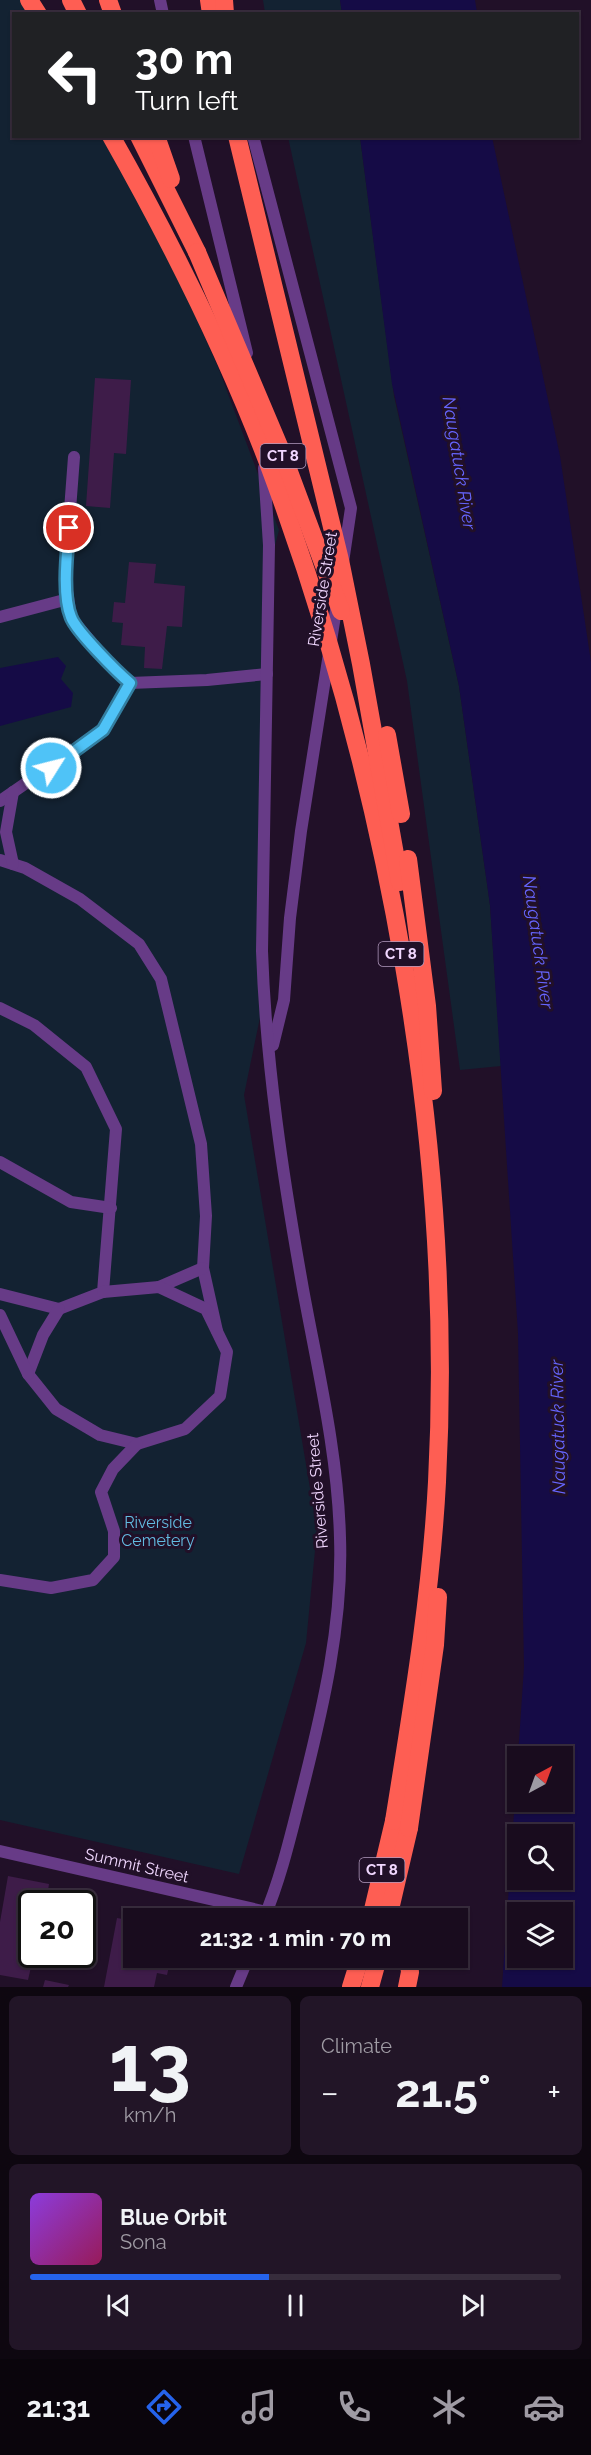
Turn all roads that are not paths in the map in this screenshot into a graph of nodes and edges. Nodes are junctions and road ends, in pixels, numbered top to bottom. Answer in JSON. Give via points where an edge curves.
{"nodes":[{"id":1,"x":112,"y":138,"type":"edge"},
{"id":2,"x":140,"y":138,"type":"edge"},
{"id":3,"x":157,"y":138,"type":"edge"},
{"id":4,"x":194,"y":138,"type":"edge"},
{"id":5,"x":237,"y":138,"type":"edge"},
{"id":6,"x":252,"y":138,"type":"edge"},
{"id":7,"x":253,"y":138,"type":"edge"},
{"id":8,"x":197,"y":252,"type":"junction"},
{"id":9,"x":74,"y":457,"type":"dead end"},
{"id":10,"x":68,"y":599,"type":"junction"},
{"id":11,"x":0,"y":617,"type":"edge"},
{"id":12,"x":361,"y":664,"type":"junction"},
{"id":13,"x":267,"y":674,"type":"junction"},
{"id":14,"x":130,"y":683,"type":"junction"},
{"id":15,"x":13,"y":792,"type":"junction"},
{"id":16,"x":0,"y":801,"type":"edge"},
{"id":17,"x":0,"y":860,"type":"edge"},
{"id":18,"x":13,"y":864,"type":"junction"},
{"id":19,"x":0,"y":1008,"type":"edge"},
{"id":20,"x":270,"y":1055,"type":"junction"},
{"id":21,"x":0,"y":1162,"type":"edge"},
{"id":22,"x":111,"y":1208,"type":"junction"},
{"id":23,"x":436,"y":1252,"type":"junction"},
{"id":24,"x":203,"y":1268,"type":"junction"},
{"id":25,"x":159,"y":1287,"type":"junction"},
{"id":26,"x":103,"y":1292,"type":"junction"},
{"id":27,"x":0,"y":1294,"type":"edge"},
{"id":28,"x":59,"y":1310,"type":"junction"},
{"id":29,"x":0,"y":1315,"type":"edge"},
{"id":30,"x":217,"y":1331,"type":"junction"},
{"id":31,"x":28,"y":1374,"type":"junction"},
{"id":32,"x":137,"y":1444,"type":"junction"},
{"id":33,"x":0,"y":1580,"type":"edge"},
{"id":34,"x":0,"y":1851,"type":"edge"},
{"id":35,"x":394,"y":1889,"type":"junction"},
{"id":36,"x":237,"y":1908,"type":"edge"},
{"id":37,"x":268,"y":1908,"type":"edge"},
{"id":38,"x":373,"y":1908,"type":"edge"},
{"id":39,"x":389,"y":1908,"type":"edge"},
{"id":40,"x":398,"y":1908,"type":"edge"},
{"id":41,"x":244,"y":1968,"type":"edge"},
{"id":42,"x":357,"y":1968,"type":"edge"},
{"id":43,"x":375,"y":1968,"type":"edge"},
{"id":44,"x":409,"y":1968,"type":"edge"},
{"id":45,"x":236,"y":1987,"type":"edge"},
{"id":46,"x":351,"y":1987,"type":"edge"},
{"id":47,"x":370,"y":1987,"type":"edge"},
{"id":48,"x":407,"y":1987,"type":"edge"}],
"edges":[{"from":1,"to":23,"type":"highway","number":"CT 8","bridge":true,"via":[[223,357],[264,454],[336,670],[390,888],[411,1007],[427,1133]]},
{"from":2,"to":8,"type":"highway","number":"CT 8"},
{"from":3,"to":8,"type":"highway"},
{"from":4,"to":13,"type":"street","name":"Riverside Street","via":[[259,419],[269,545]]},
{"from":5,"to":12,"type":"highway","bridge":true,"via":[[340,560]]},
{"from":6,"to":23,"type":"highway","bridge":true,"via":[[352,558],[412,881],[436,1134]]},
{"from":7,"to":20,"type":"street","name":"Riverside Street","via":[[351,508],[301,831],[284,1000]]},
{"from":8,"to":12,"type":"highway","number":"CT 8","bridge":true,"via":[[282,453]]},
{"from":9,"to":10,"type":"street","via":[[65,576]]},
{"from":10,"to":11,"type":"street"},
{"from":10,"to":14,"type":"street","via":[[71,618]]},
{"from":12,"to":35,"type":"highway","number":"CT 8","bridge":true,"via":[[421,1024],[448,1460],[435,1645],[409,1828]]},
{"from":13,"to":14,"type":"street"},
{"from":13,"to":20,"type":"street","name":"Riverside Street","via":[[262,951]]},
{"from":14,"to":15,"type":"street","via":[[103,730]]},
{"from":15,"to":16,"type":"street"},
{"from":15,"to":18,"type":"street","via":[[6,832]]},
{"from":17,"to":18,"type":"street"},
{"from":18,"to":24,"type":"street","via":[[80,899],[139,944],[162,979],[201,1144],[206,1216]]},
{"from":19,"to":22,"type":"street","via":[[34,1024],[86,1067],[116,1129]]},
{"from":20,"to":37,"type":"street","name":"Riverside Street","via":[[285,1186],[328,1424],[340,1538],[338,1597],[323,1704]]},
{"from":21,"to":22,"type":"street","via":[[71,1202]]},
{"from":22,"to":26,"type":"street"},
{"from":23,"to":38,"type":"highway","number":"CT 8","bridge":true,"via":[[437,1481],[427,1594],[394,1821]]},
{"from":24,"to":25,"type":"street"},
{"from":24,"to":30,"type":"street"},
{"from":25,"to":26,"type":"street"},
{"from":25,"to":30,"type":"street","via":[[206,1309]]},
{"from":26,"to":28,"type":"street"},
{"from":27,"to":28,"type":"street"},
{"from":28,"to":31,"type":"street"},
{"from":29,"to":31,"type":"street"},
{"from":30,"to":32,"type":"street","via":[[227,1352],[220,1396],[185,1429]]},
{"from":31,"to":32,"type":"street","via":[[56,1409],[100,1435]]},
{"from":32,"to":33,"type":"street","via":[[113,1469],[101,1492],[114,1531],[114,1557],[93,1580],[51,1588]]},
{"from":34,"to":36,"type":"street","name":"Summit Street"},
{"from":35,"to":39,"type":"highway","number":"CT 8"},
{"from":35,"to":40,"type":"highway"},
{"from":41,"to":45,"type":"street"},
{"from":42,"to":46,"type":"highway"},
{"from":43,"to":47,"type":"highway"},
{"from":44,"to":48,"type":"highway"}]}
